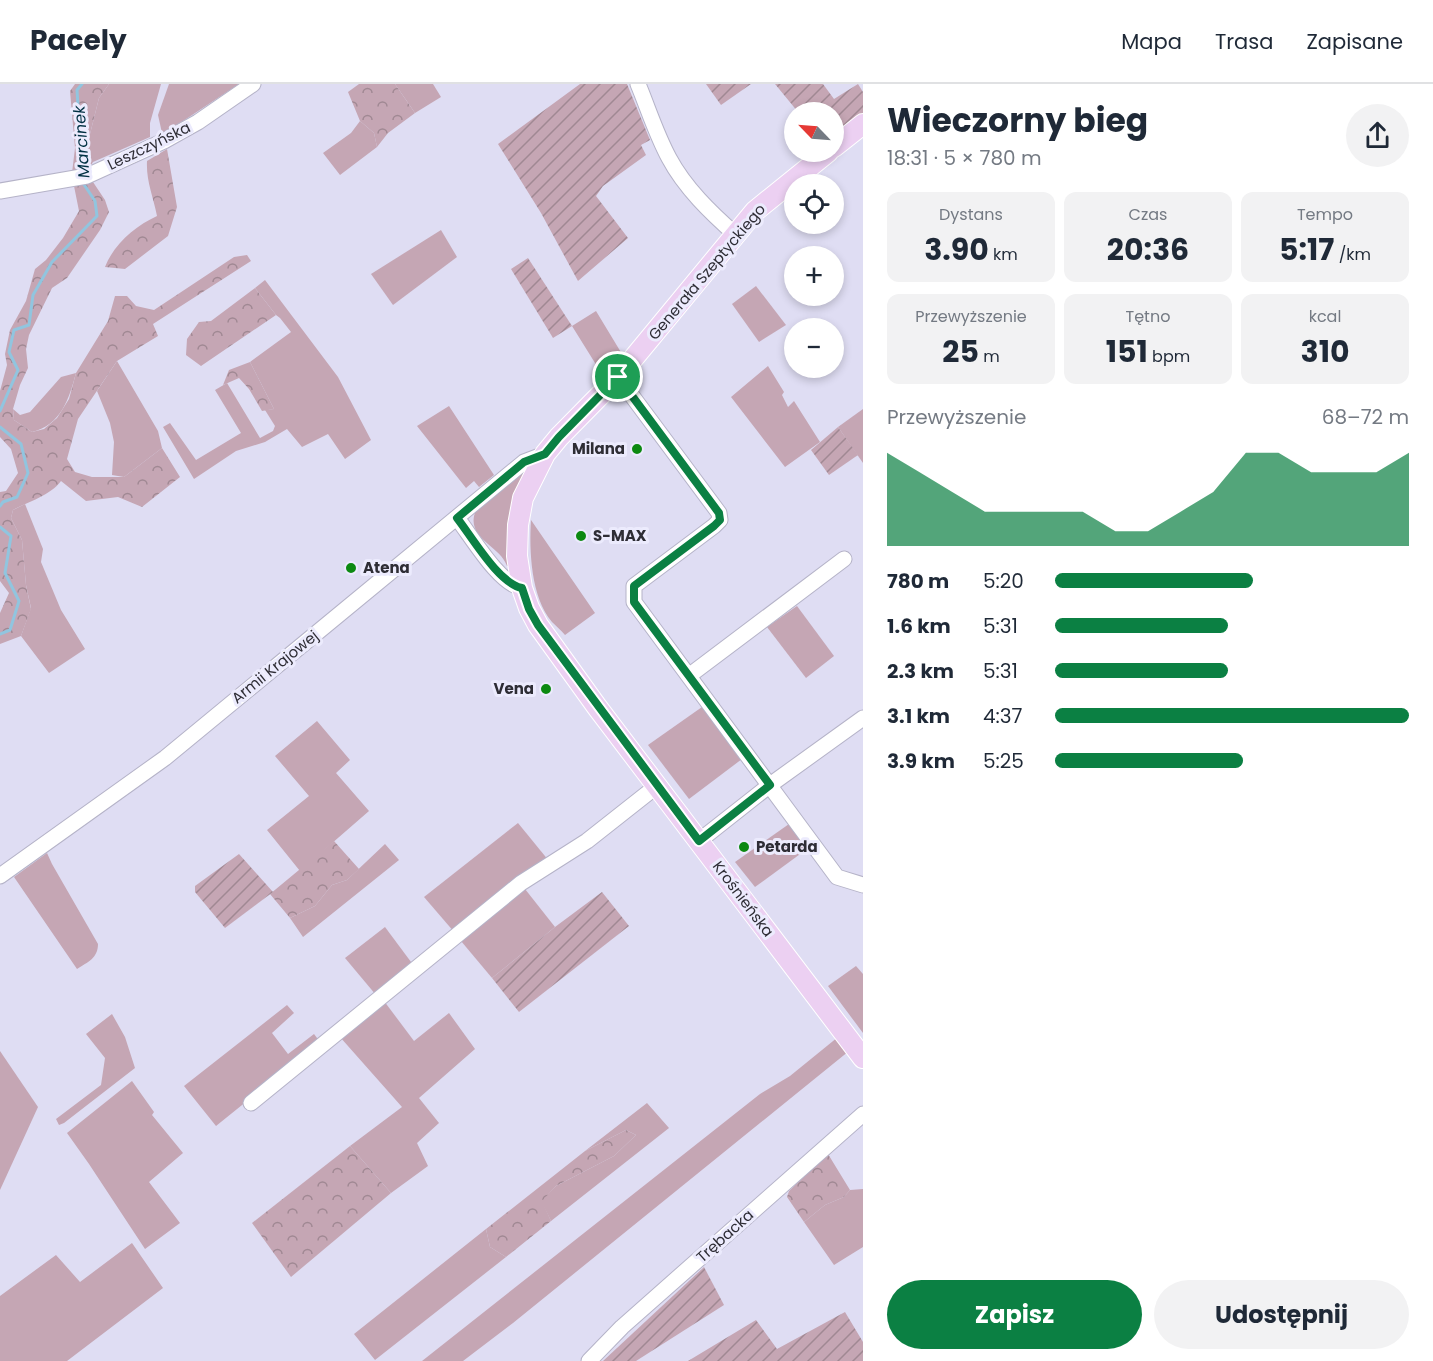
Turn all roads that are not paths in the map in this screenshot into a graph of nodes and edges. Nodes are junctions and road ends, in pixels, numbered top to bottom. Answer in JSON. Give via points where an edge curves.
{"nodes":[{"id":1,"x":253,"y":84,"type":"edge"},
{"id":2,"x":638,"y":84,"type":"edge"},
{"id":3,"x":863,"y":124,"type":"edge"},
{"id":4,"x":844,"y":139,"type":"edge"},
{"id":5,"x":816,"y":162,"type":"edge"},
{"id":6,"x":0,"y":191,"type":"edge"},
{"id":7,"x":736,"y":235,"type":"junction"},
{"id":8,"x":618,"y":377,"type":"junction"},
{"id":9,"x":545,"y":454,"type":"junction"},
{"id":10,"x":457,"y":518,"type":"junction"},
{"id":11,"x":844,"y":559,"type":"dead end"},
{"id":12,"x":522,"y":588,"type":"junction"},
{"id":13,"x":690,"y":675,"type":"junction"},
{"id":14,"x":863,"y":718,"type":"edge"},
{"id":15,"x":658,"y":785,"type":"junction"},
{"id":16,"x":770,"y":785,"type":"junction"},
{"id":17,"x":699,"y":841,"type":"junction"},
{"id":18,"x":0,"y":876,"type":"edge"},
{"id":19,"x":863,"y":885,"type":"edge"},
{"id":20,"x":863,"y":1058,"type":"edge"},
{"id":21,"x":251,"y":1102,"type":"dead end"},
{"id":22,"x":863,"y":1114,"type":"edge"},
{"id":23,"x":590,"y":1361,"type":"edge"}],
"edges":[{"from":1,"to":6,"type":"street","name":"Leszczyńska","via":[[190,127],[87,176]]},
{"from":2,"to":7,"type":"street","via":[[679,174],[710,212]]},
{"from":3,"to":4,"type":"main road"},
{"from":5,"to":7,"type":"main road","name":"Generała Szeptyckiego","via":[[755,212]]},
{"from":7,"to":8,"type":"main road","name":"Generała Szeptyckiego"},
{"from":8,"to":9,"type":"main road","name":"Generała Szeptyckiego"},
{"from":8,"to":13,"type":"street","via":[[719,513],[720,520],[714,526],[634,586],[634,602]]},
{"from":9,"to":10,"type":"street","name":"Armii Krajowej","via":[[524,462]]},
{"from":9,"to":12,"type":"main road","name":"Krośnieńska","via":[[520,512],[517,556]]},
{"from":10,"to":12,"type":"street","via":[[501,575],[514,587]]},
{"from":10,"to":18,"type":"street","name":"Armii Krajowej","via":[[165,758]]},
{"from":11,"to":13,"type":"street"},
{"from":12,"to":15,"type":"main road","name":"Krośnieńska","via":[[538,625]]},
{"from":13,"to":16,"type":"street"},
{"from":14,"to":16,"type":"street"},
{"from":15,"to":17,"type":"main road","name":"Krośnieńska"},
{"from":15,"to":21,"type":"street","via":[[587,841],[520,883]]},
{"from":16,"to":17,"type":"street"},
{"from":16,"to":19,"type":"street","via":[[837,877]]},
{"from":17,"to":20,"type":"main road","name":"Krośnieńska"},
{"from":22,"to":23,"type":"street","name":"Trębacka","via":[[622,1327]]}]}
